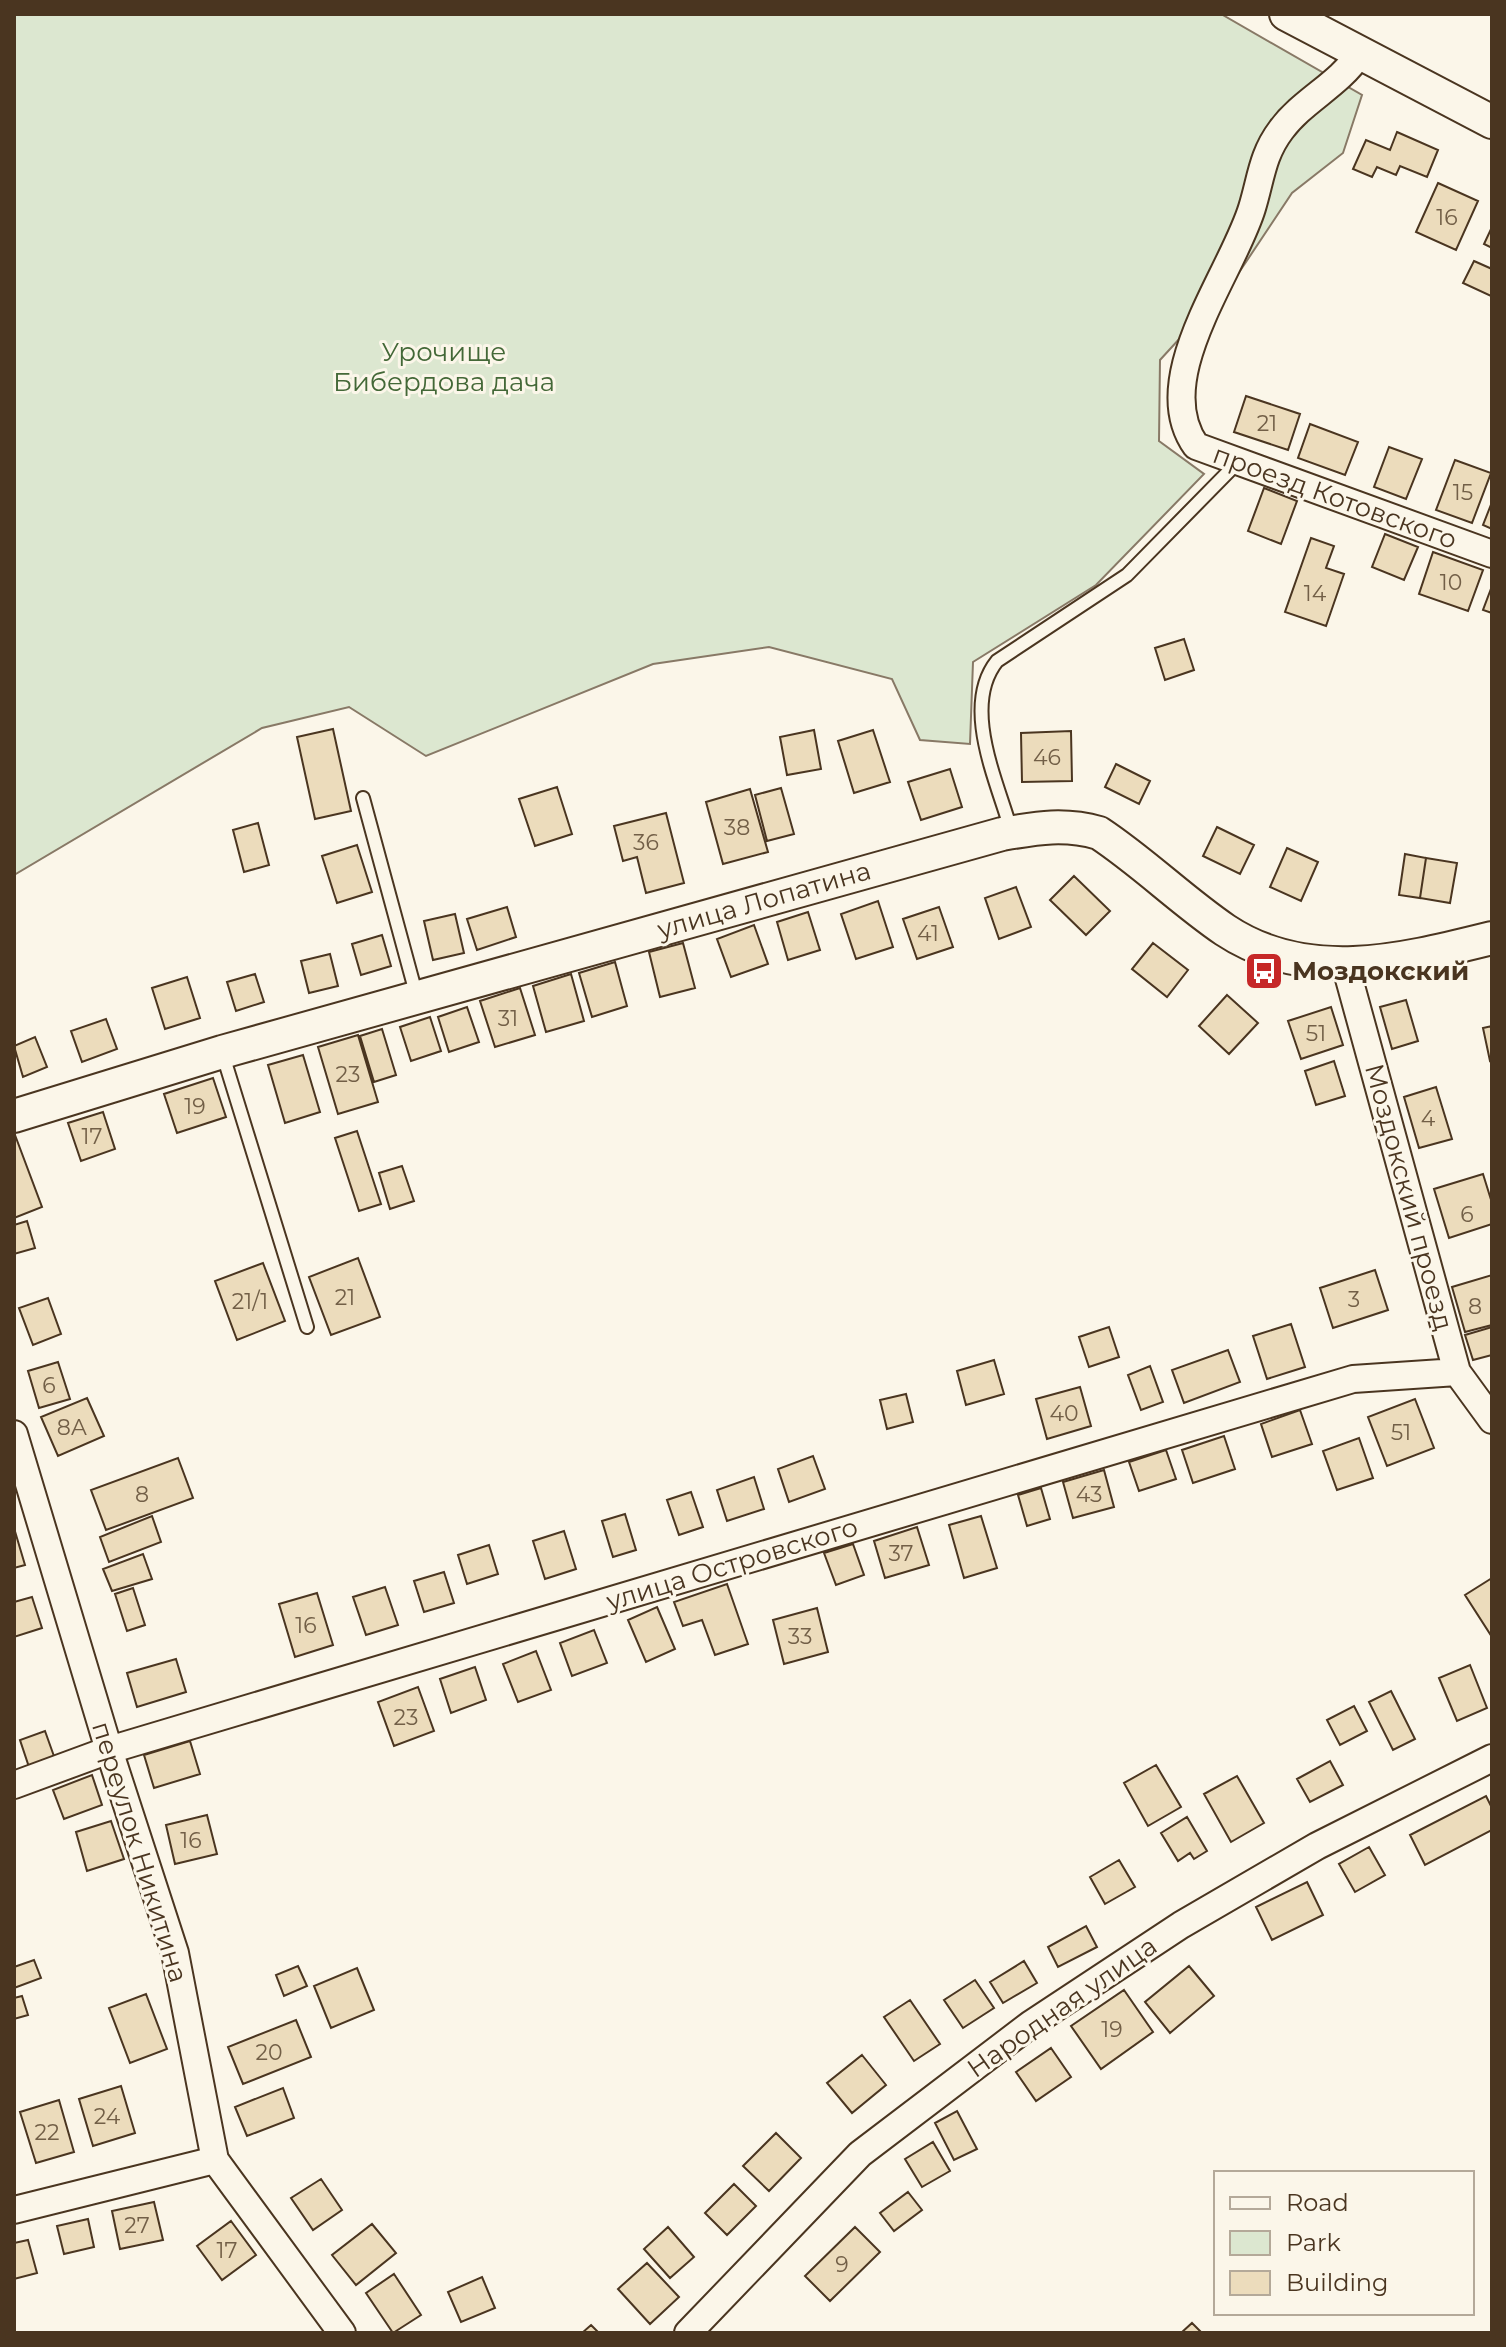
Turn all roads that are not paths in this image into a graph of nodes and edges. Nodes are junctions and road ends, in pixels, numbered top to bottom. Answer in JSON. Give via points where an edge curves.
{"nodes":[{"id":1,"x":1286,"y":14,"type":"edge"},
{"id":2,"x":1359,"y":54,"type":"junction"},
{"id":3,"x":1492,"y":122,"type":"edge"},
{"id":4,"x":1238,"y":462,"type":"junction"},
{"id":5,"x":1492,"y":554,"type":"edge"},
{"id":6,"x":363,"y":798,"type":"dead end"},
{"id":7,"x":1012,"y":832,"type":"junction"},
{"id":8,"x":1492,"y":938,"type":"edge"},
{"id":9,"x":1345,"y":964,"type":"junction"},
{"id":10,"x":417,"y":997,"type":"junction"},
{"id":11,"x":222,"y":1052,"type":"junction"},
{"id":12,"x":14,"y":1116,"type":"edge"},
{"id":13,"x":307,"y":1327,"type":"dead end"},
{"id":14,"x":1457,"y":1372,"type":"junction"},
{"id":15,"x":1492,"y":1420,"type":"edge"},
{"id":16,"x":14,"y":1434,"type":"edge"},
{"id":17,"x":109,"y":1750,"type":"junction"},
{"id":18,"x":1492,"y":1758,"type":"edge"},
{"id":19,"x":14,"y":1785,"type":"edge"},
{"id":20,"x":215,"y":2160,"type":"junction"},
{"id":21,"x":14,"y":2210,"type":"edge"},
{"id":22,"x":342,"y":2333,"type":"edge"},
{"id":23,"x":688,"y":2333,"type":"edge"}],
"edges":[{"from":1,"to":2,"type":"street"},
{"from":2,"to":3,"type":"street"},
{"from":2,"to":4,"type":"street","name":"проезд Котовского","via":[[1345,73],[1283,127],[1269,148],[1252,209],[1196,336],[1181,391],[1184,428],[1196,446]]},
{"from":4,"to":5,"type":"street","name":"проезд Котовского"},
{"from":4,"to":7,"type":"lane","via":[[1127,575],[997,661],[983,678],[981,722]]},
{"from":6,"to":10,"type":"lane"},
{"from":7,"to":9,"type":"street","name":"улица Лопатина","via":[[1059,826],[1099,833],[1227,931],[1258,948],[1314,963]]},
{"from":7,"to":10,"type":"street","name":"улица Лопатина"},
{"from":8,"to":9,"type":"street","name":"улица Лопатина"},
{"from":9,"to":14,"type":"street","name":"Моздокский проезд"},
{"from":10,"to":11,"type":"street","name":"улица Лопатина"},
{"from":11,"to":12,"type":"street","name":"улица Лопатина"},
{"from":11,"to":13,"type":"lane"},
{"from":14,"to":15,"type":"street","name":"Моздокский проезд"},
{"from":14,"to":17,"type":"street","name":"улица Островского","via":[[1353,1379]]},
{"from":16,"to":17,"type":"street","name":"переулок Никитина"},
{"from":17,"to":19,"type":"street","name":"улица Островского"},
{"from":17,"to":20,"type":"street","name":"переулок Никитина","via":[[175,1953]]},
{"from":18,"to":23,"type":"street","name":"Народная улица","via":[[1317,1846],[1181,1925],[1031,2024],[860,2154]]},
{"from":20,"to":21,"type":"street"},
{"from":20,"to":22,"type":"street","name":"переулок Никитина"}]}
